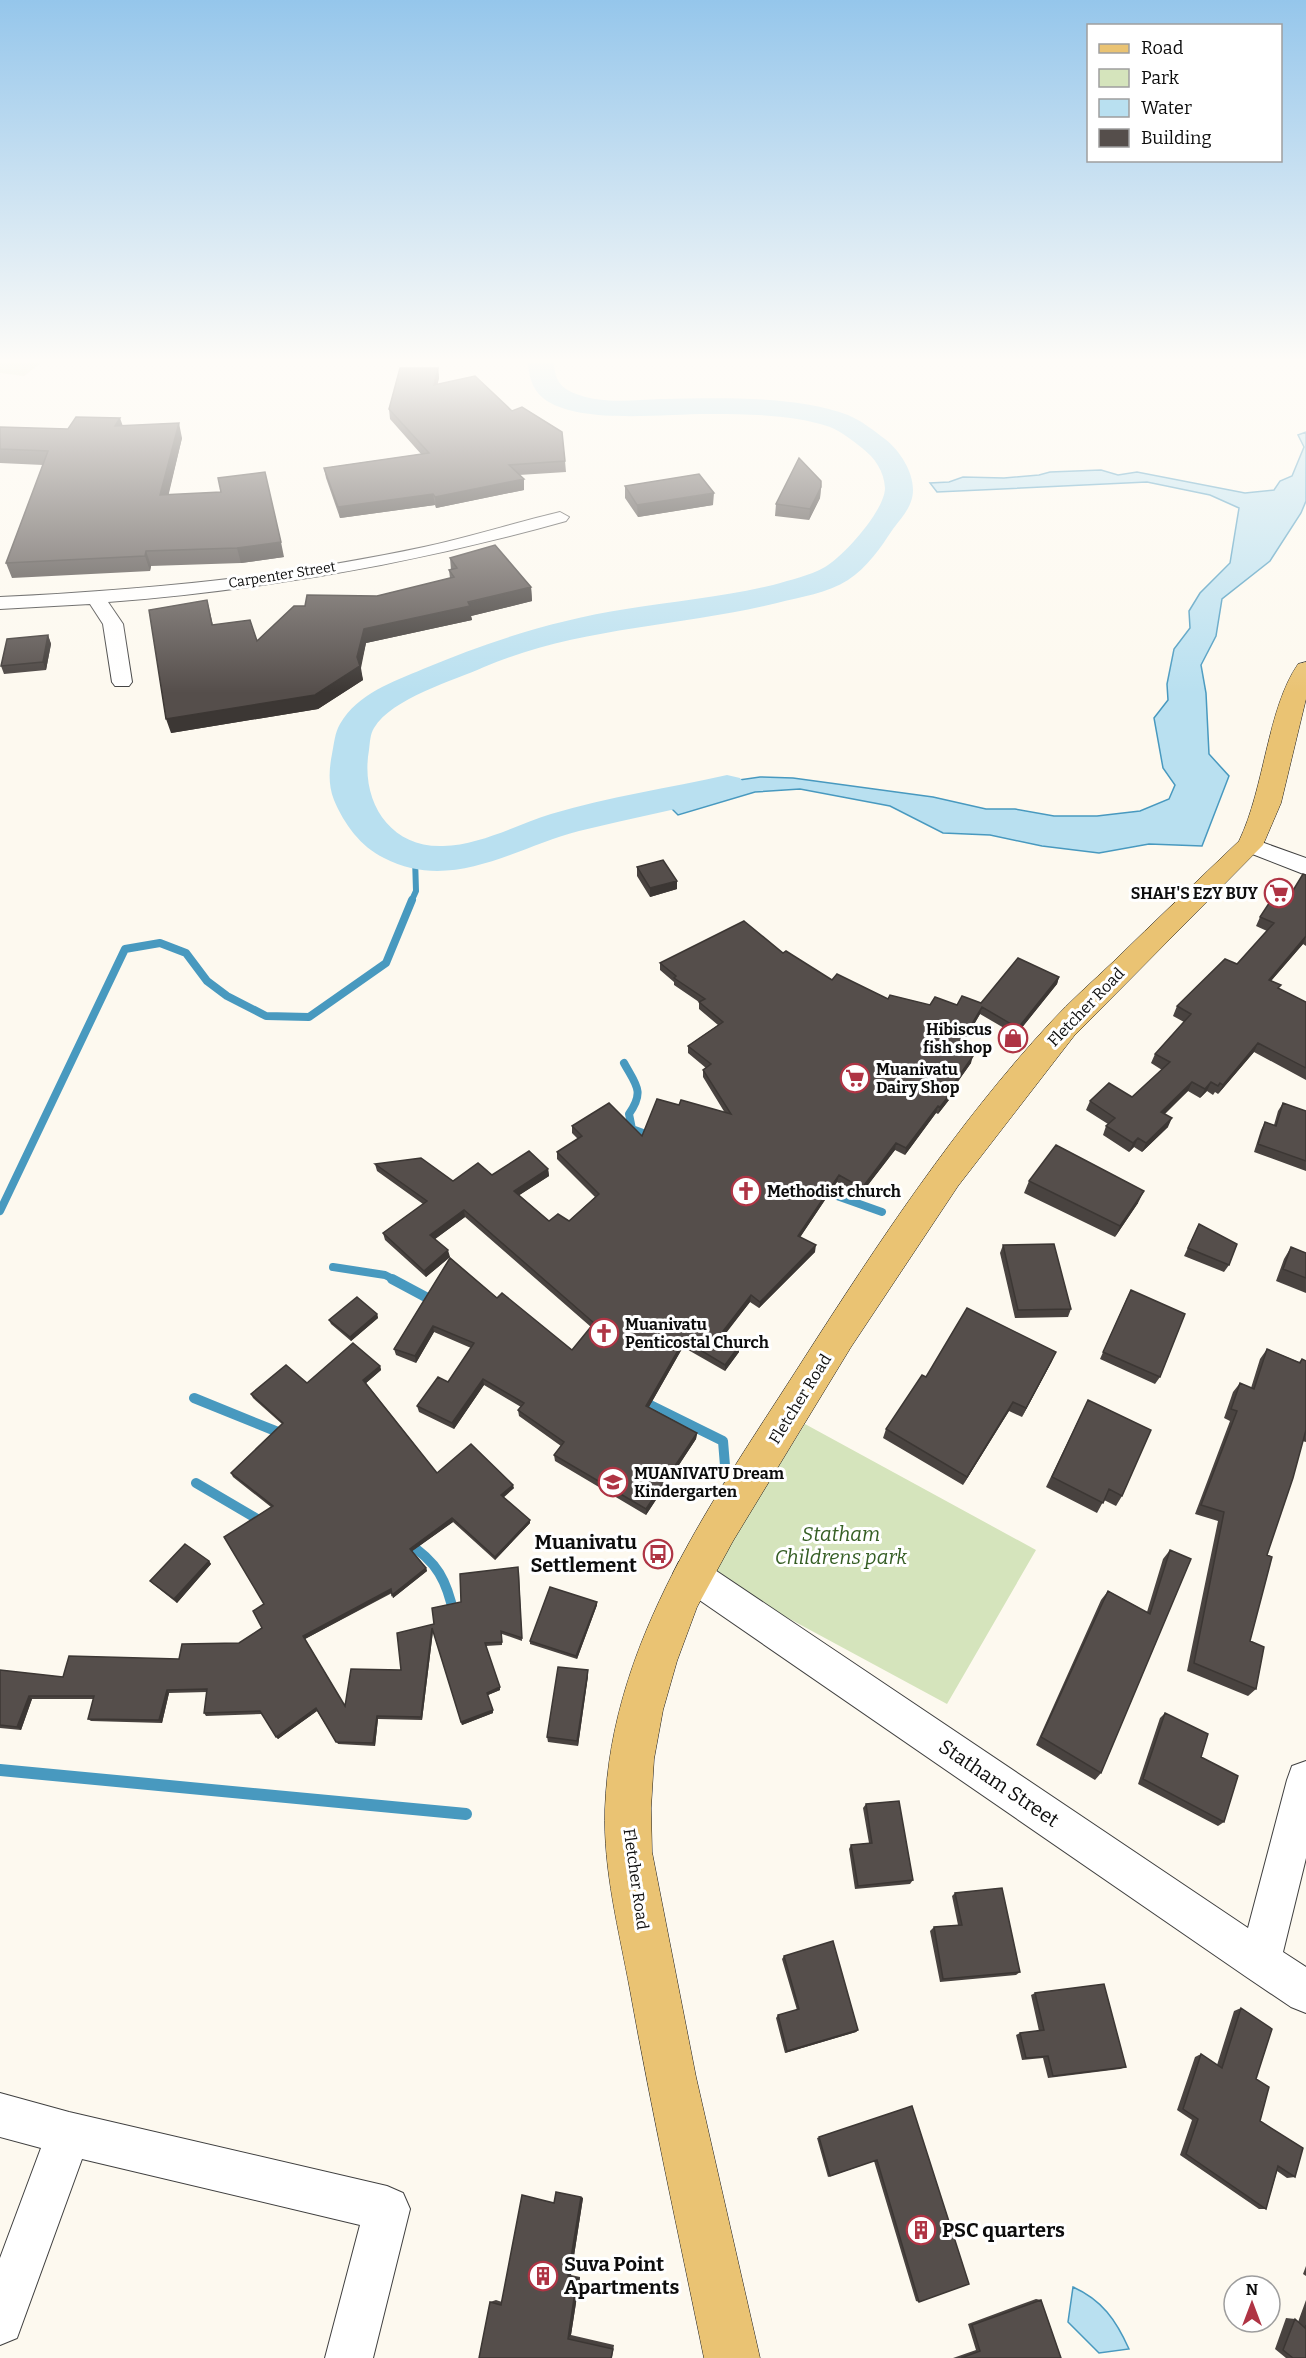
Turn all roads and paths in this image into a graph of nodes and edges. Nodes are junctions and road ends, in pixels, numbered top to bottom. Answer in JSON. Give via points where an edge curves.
{"nodes":[{"id":1,"x":560,"y":517,"type":"dead end"},
{"id":2,"x":96,"y":598,"type":"junction"},
{"id":3,"x":0,"y":603,"type":"edge"},
{"id":4,"x":1306,"y":669,"type":"edge"},
{"id":5,"x":122,"y":682,"type":"dead end"},
{"id":6,"x":1250,"y":845,"type":"junction"},
{"id":7,"x":1306,"y":867,"type":"edge"},
{"id":8,"x":692,"y":1574,"type":"junction"},
{"id":9,"x":1306,"y":1780,"type":"edge"},
{"id":10,"x":1260,"y":1961,"type":"junction"},
{"id":11,"x":1306,"y":1992,"type":"edge"},
{"id":12,"x":0,"y":2115,"type":"edge"},
{"id":13,"x":69,"y":2134,"type":"junction"},
{"id":14,"x":0,"y":2321,"type":"edge"},
{"id":15,"x":349,"y":2358,"type":"edge"},
{"id":16,"x":732,"y":2358,"type":"edge"}],
"edges":[{"from":1,"to":2,"type":"street","name":"Carpenter Street","via":[[469,543],[396,557],[279,577]]},
{"from":2,"to":3,"type":"street","name":"Carpenter Street"},
{"from":2,"to":5,"type":"street","via":[[113,624]]},
{"from":4,"to":6,"type":"main road","name":"Fletcher Road","via":[[1285,729],[1259,830]]},
{"from":6,"to":7,"type":"street"},
{"from":6,"to":8,"type":"main road","name":"Fletcher Road","via":[[1035,1060],[933,1197],[847,1323]]},
{"from":8,"to":10,"type":"street","name":"Statham Street"},
{"from":8,"to":16,"type":"main road","name":"Fletcher Road","via":[[659,1655],[642,1712],[628,1808],[629,1853],[675,2100]]},
{"from":9,"to":10,"type":"street"},
{"from":10,"to":11,"type":"street","name":"Statham Street"},
{"from":12,"to":13,"type":"street"},
{"from":13,"to":14,"type":"street"},
{"from":13,"to":15,"type":"street","via":[[387,2209]]}]}
